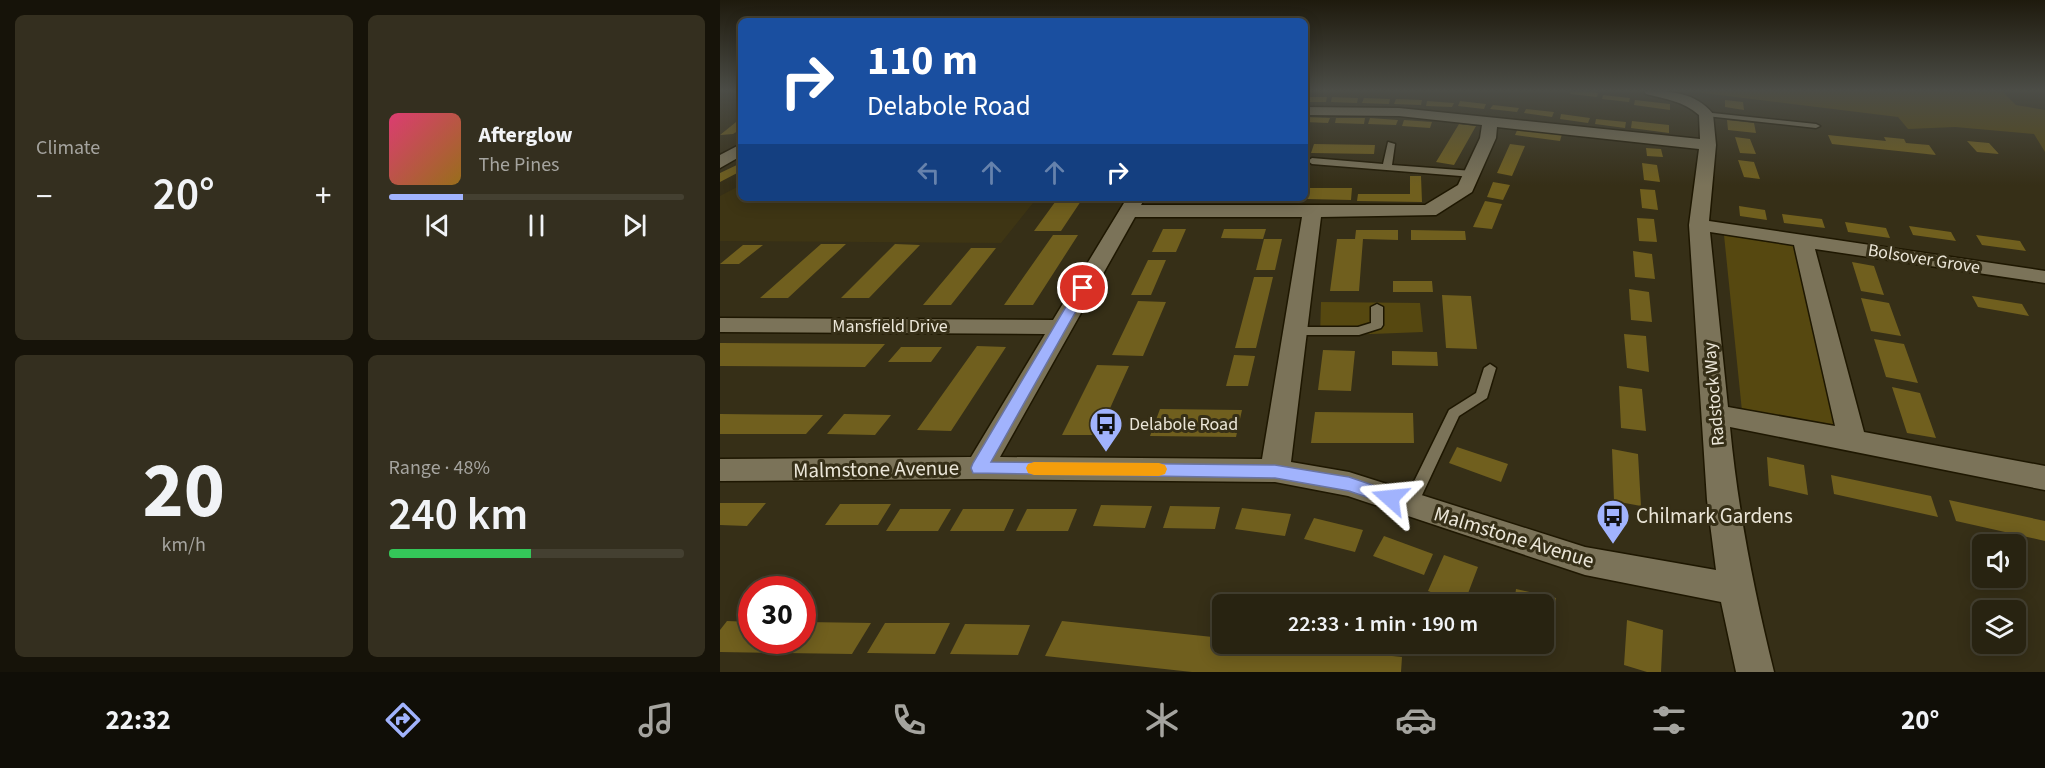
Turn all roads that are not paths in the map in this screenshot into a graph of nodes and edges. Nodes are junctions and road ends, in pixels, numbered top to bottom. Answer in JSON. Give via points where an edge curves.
{"nodes":[{"id":1,"x":1490,"y":122,"type":"edge"},
{"id":2,"x":1493,"y":122,"type":"edge"},
{"id":3,"x":1707,"y":122,"type":"edge"},
{"id":4,"x":1783,"y":122,"type":"edge"},
{"id":5,"x":1816,"y":126,"type":"dead end"},
{"id":6,"x":1391,"y":144,"type":"dead end"},
{"id":7,"x":1708,"y":145,"type":"junction"},
{"id":8,"x":738,"y":150,"type":"edge"},
{"id":9,"x":1312,"y":161,"type":"dead end"},
{"id":10,"x":720,"y":163,"type":"edge"},
{"id":11,"x":1387,"y":168,"type":"junction"},
{"id":12,"x":1473,"y":174,"type":"junction"},
{"id":13,"x":1133,"y":204,"type":"edge"},
{"id":14,"x":1312,"y":212,"type":"junction"},
{"id":15,"x":1699,"y":225,"type":"junction"},
{"id":16,"x":1803,"y":240,"type":"junction"},
{"id":17,"x":2045,"y":277,"type":"edge"},
{"id":18,"x":1377,"y":307,"type":"dead end"},
{"id":19,"x":720,"y":325,"type":"edge"},
{"id":20,"x":1060,"y":327,"type":"junction"},
{"id":21,"x":1295,"y":331,"type":"junction"},
{"id":22,"x":1490,"y":368,"type":"dead end"},
{"id":23,"x":1716,"y":415,"type":"junction"},
{"id":24,"x":1852,"y":440,"type":"junction"},
{"id":25,"x":979,"y":468,"type":"junction"},
{"id":26,"x":720,"y":470,"type":"edge"},
{"id":27,"x":1275,"y":471,"type":"junction"},
{"id":28,"x":2045,"y":478,"type":"edge"},
{"id":29,"x":1411,"y":504,"type":"junction"},
{"id":30,"x":1736,"y":589,"type":"junction"},
{"id":31,"x":1755,"y":672,"type":"edge"}],
"edges":[{"from":1,"to":12,"type":"street","via":[[1488,138]]},
{"from":2,"to":7,"type":"street"},
{"from":3,"to":7,"type":"street","name":"Radstock Way"},
{"from":4,"to":5,"type":"lane"},
{"from":6,"to":11,"type":"lane"},
{"from":7,"to":15,"type":"street","name":"Radstock Way"},
{"from":8,"to":10,"type":"street"},
{"from":9,"to":11,"type":"lane"},
{"from":11,"to":12,"type":"lane"},
{"from":12,"to":14,"type":"street","via":[[1466,188],[1429,211]]},
{"from":13,"to":14,"type":"street"},
{"from":13,"to":20,"type":"street"},
{"from":14,"to":21,"type":"street"},
{"from":15,"to":16,"type":"street","name":"Bolsover Grove"},
{"from":15,"to":23,"type":"street","name":"Radstock Way"},
{"from":16,"to":17,"type":"street","name":"Bolsover Grove"},
{"from":16,"to":24,"type":"street"},
{"from":18,"to":21,"type":"lane","via":[[1377,325],[1370,329]]},
{"from":19,"to":20,"type":"street","name":"Mansfield Drive"},
{"from":20,"to":25,"type":"street"},
{"from":21,"to":27,"type":"street"},
{"from":22,"to":29,"type":"lane","via":[[1482,395],[1454,413]]},
{"from":23,"to":24,"type":"street"},
{"from":23,"to":30,"type":"street","name":"Radstock Way","via":[[1722,500]]},
{"from":24,"to":28,"type":"street"},
{"from":25,"to":26,"type":"street","name":"Malmstone Avenue"},
{"from":25,"to":27,"type":"street","name":"Malmstone Avenue"},
{"from":27,"to":29,"type":"street","name":"Malmstone Avenue","via":[[1349,484]]},
{"from":29,"to":30,"type":"street","name":"Malmstone Avenue","via":[[1585,561]]},
{"from":30,"to":31,"type":"street","name":"Radstock Way"}]}
